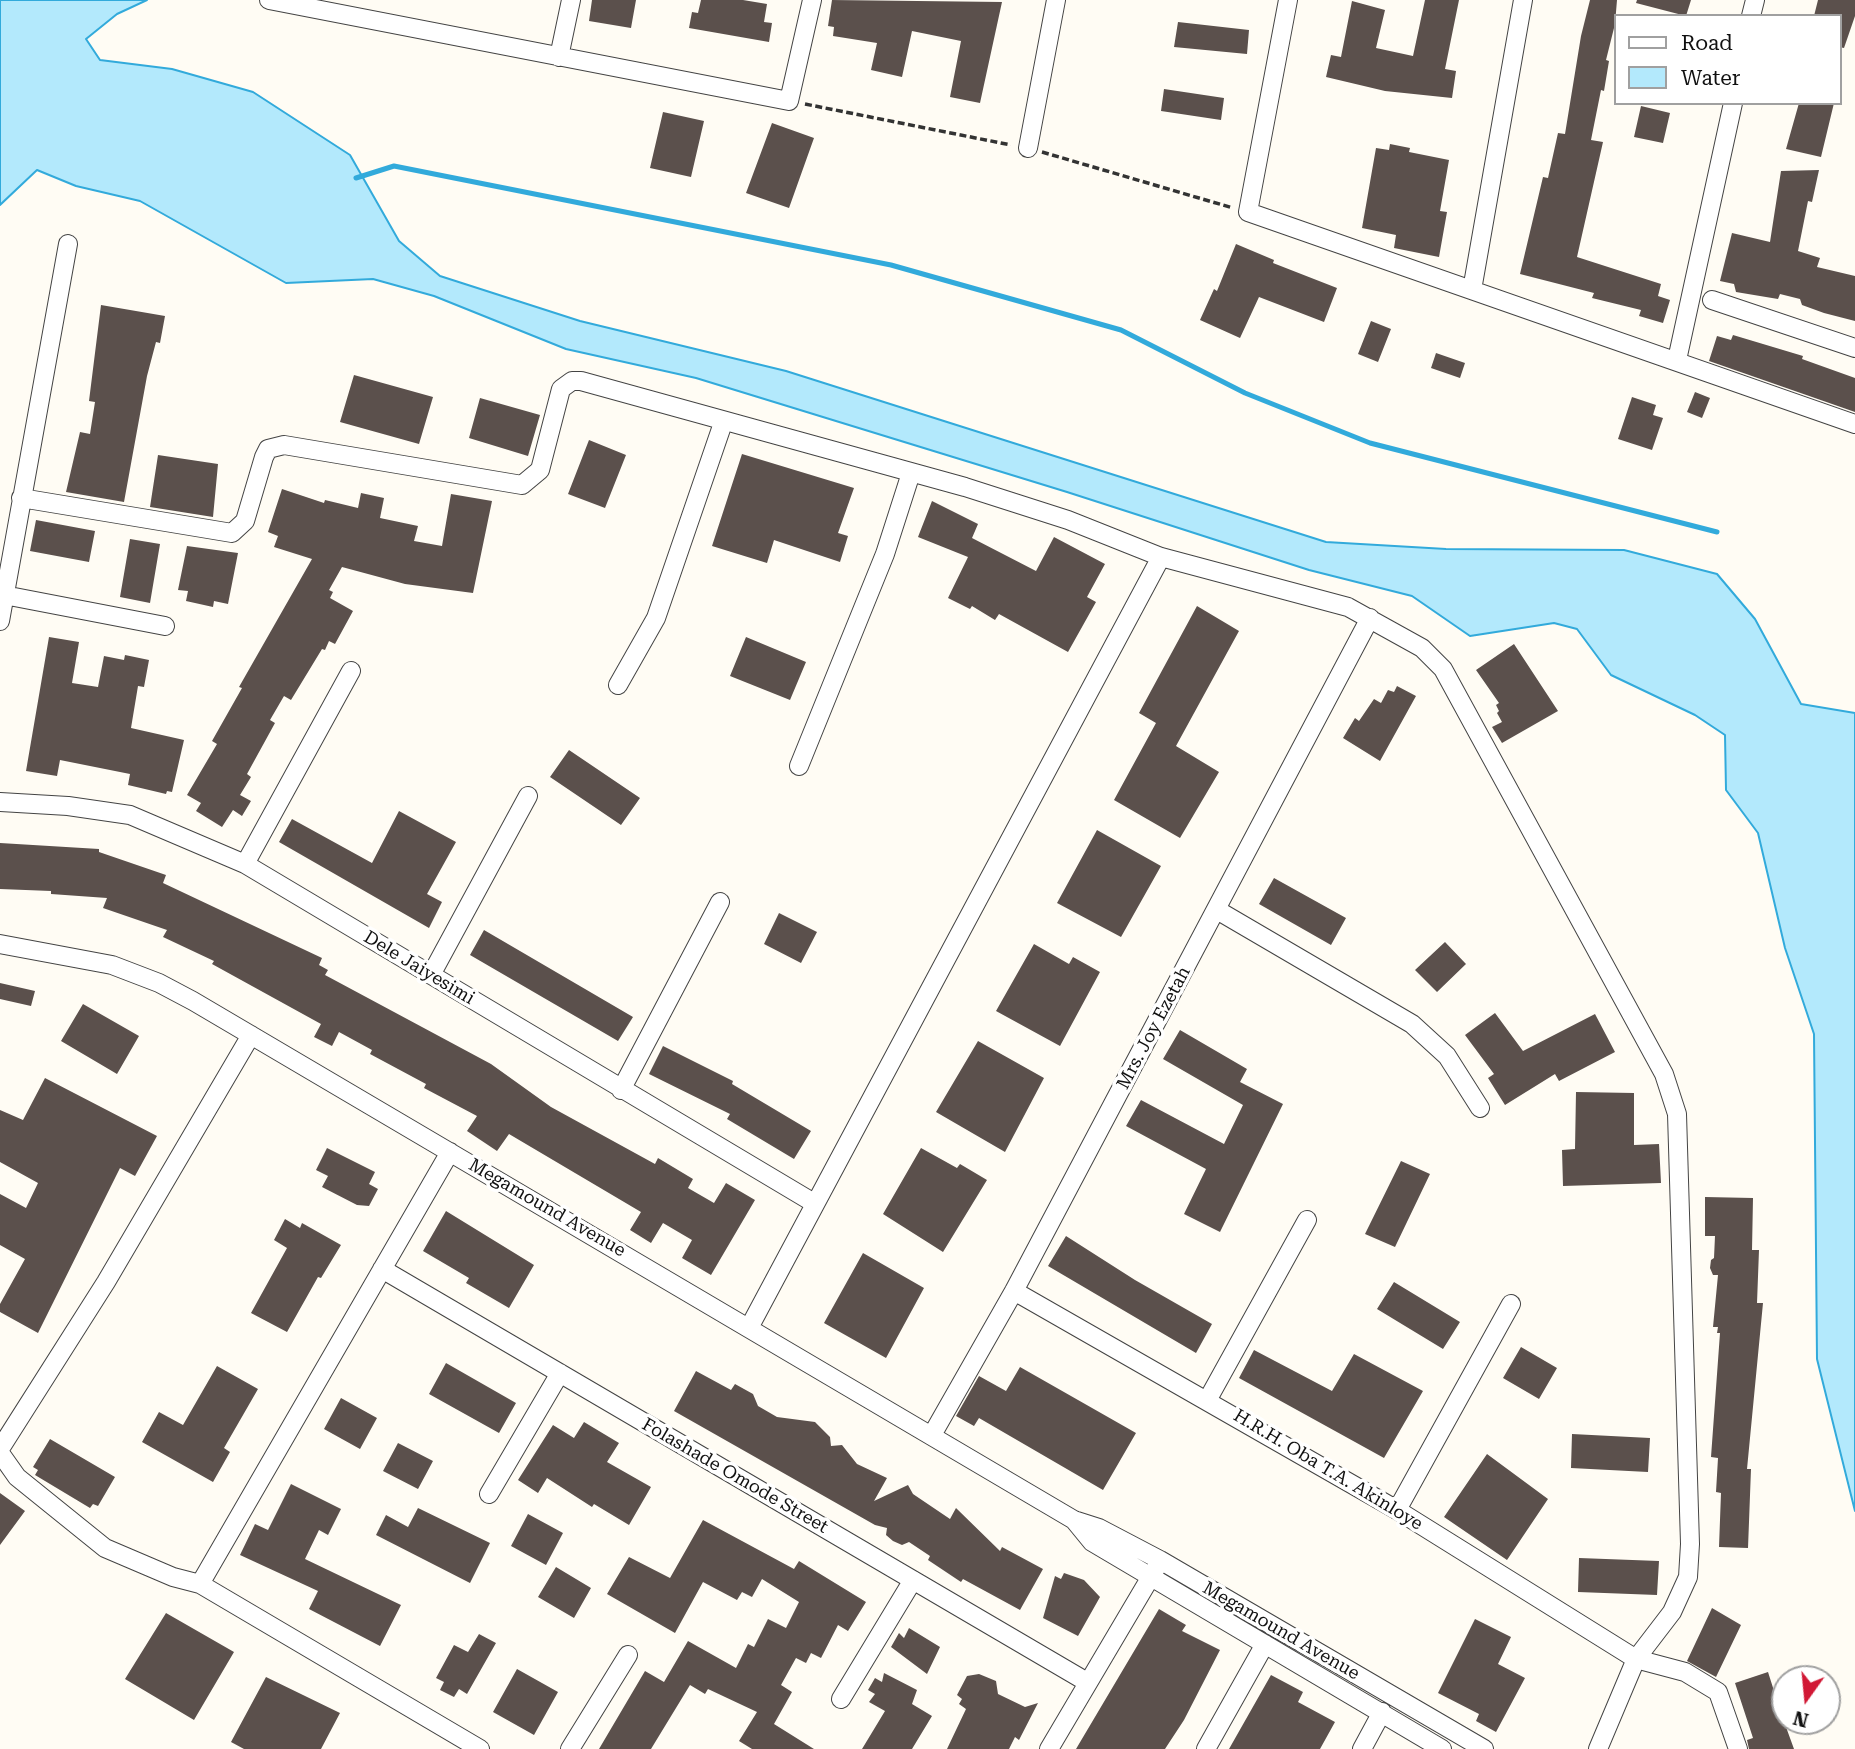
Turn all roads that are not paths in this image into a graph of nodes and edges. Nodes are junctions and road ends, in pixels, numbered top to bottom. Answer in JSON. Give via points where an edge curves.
{"nodes":[{"id":1,"x":269,"y":0,"type":"edge"},
{"id":2,"x":572,"y":0,"type":"edge"},
{"id":3,"x":812,"y":0,"type":"edge"},
{"id":4,"x":1056,"y":0,"type":"edge"},
{"id":5,"x":1288,"y":0,"type":"edge"},
{"id":6,"x":1523,"y":0,"type":"edge"},
{"id":7,"x":331,"y":6,"type":"edge"},
{"id":8,"x":559,"y":57,"type":"junction"},
{"id":9,"x":1733,"y":105,"type":"edge"},
{"id":10,"x":1028,"y":148,"type":"dead end"},
{"id":11,"x":68,"y":244,"type":"dead end"},
{"id":12,"x":1472,"y":290,"type":"junction"},
{"id":13,"x":1712,"y":300,"type":"dead end"},
{"id":14,"x":1855,"y":348,"type":"edge"},
{"id":15,"x":1678,"y":360,"type":"junction"},
{"id":16,"x":723,"y":422,"type":"junction"},
{"id":17,"x":1855,"y":424,"type":"edge"},
{"id":18,"x":911,"y":473,"type":"junction"},
{"id":19,"x":21,"y":498,"type":"junction"},
{"id":20,"x":1161,"y":557,"type":"junction"},
{"id":21,"x":4,"y":595,"type":"junction"},
{"id":22,"x":1370,"y":618,"type":"junction"},
{"id":23,"x":0,"y":621,"type":"edge"},
{"id":24,"x":165,"y":626,"type":"dead end"},
{"id":25,"x":351,"y":671,"type":"dead end"},
{"id":26,"x":618,"y":685,"type":"dead end"},
{"id":27,"x":799,"y":766,"type":"dead end"},
{"id":28,"x":528,"y":796,"type":"dead end"},
{"id":29,"x":0,"y":802,"type":"edge"},
{"id":30,"x":245,"y":864,"type":"junction"},
{"id":31,"x":720,"y":902,"type":"dead end"},
{"id":32,"x":1217,"y":909,"type":"junction"},
{"id":33,"x":0,"y":944,"type":"edge"},
{"id":34,"x":431,"y":975,"type":"junction"},
{"id":35,"x":251,"y":1035,"type":"junction"},
{"id":36,"x":621,"y":1090,"type":"junction"},
{"id":37,"x":1480,"y":1108,"type":"dead end"},
{"id":38,"x":450,"y":1152,"type":"junction"},
{"id":39,"x":814,"y":1203,"type":"junction"},
{"id":40,"x":1307,"y":1220,"type":"dead end"},
{"id":41,"x":382,"y":1269,"type":"junction"},
{"id":42,"x":1014,"y":1291,"type":"junction"},
{"id":43,"x":1511,"y":1304,"type":"dead end"},
{"id":44,"x":750,"y":1326,"type":"junction"},
{"id":45,"x":560,"y":1373,"type":"junction"},
{"id":46,"x":1208,"y":1399,"type":"junction"},
{"id":47,"x":932,"y":1435,"type":"junction"},
{"id":48,"x":0,"y":1451,"type":"edge"},
{"id":49,"x":489,"y":1494,"type":"dead end"},
{"id":50,"x":1397,"y":1510,"type":"junction"},
{"id":51,"x":1074,"y":1520,"type":"junction"},
{"id":52,"x":1160,"y":1560,"type":"junction"},
{"id":53,"x":1150,"y":1578,"type":"junction"},
{"id":54,"x":912,"y":1580,"type":"junction"},
{"id":55,"x":200,"y":1584,"type":"junction"},
{"id":56,"x":1265,"y":1644,"type":"junction"},
{"id":57,"x":628,"y":1655,"type":"dead end"},
{"id":58,"x":1636,"y":1659,"type":"junction"},
{"id":59,"x":1087,"y":1682,"type":"junction"},
{"id":60,"x":841,"y":1699,"type":"dead end"},
{"id":61,"x":1382,"y":1713,"type":"junction"},
{"id":62,"x":480,"y":1749,"type":"edge"},
{"id":63,"x":570,"y":1749,"type":"edge"},
{"id":64,"x":1049,"y":1749,"type":"edge"},
{"id":65,"x":1206,"y":1749,"type":"edge"},
{"id":66,"x":1362,"y":1749,"type":"edge"},
{"id":67,"x":1442,"y":1749,"type":"edge"},
{"id":68,"x":1484,"y":1749,"type":"edge"},
{"id":69,"x":1598,"y":1749,"type":"edge"},
{"id":70,"x":1738,"y":1749,"type":"edge"}],
"edges":[{"from":1,"to":7,"type":"street"},
{"from":2,"to":8,"type":"street"},
{"from":3,"to":8,"type":"street","via":[[789,101]]},
{"from":4,"to":10,"type":"street"},
{"from":5,"to":12,"type":"street","via":[[1248,212]]},
{"from":6,"to":12,"type":"street"},
{"from":7,"to":8,"type":"street"},
{"from":9,"to":15,"type":"street"},
{"from":11,"to":19,"type":"street"},
{"from":12,"to":15,"type":"street"},
{"from":13,"to":14,"type":"street"},
{"from":15,"to":17,"type":"street"},
{"from":16,"to":18,"type":"street"},
{"from":16,"to":19,"type":"street","via":[[572,381],[561,389],[540,470],[522,485],[284,445],[268,449],[245,521],[232,533]]},
{"from":16,"to":26,"type":"street","via":[[656,618]]},
{"from":18,"to":20,"type":"street","via":[[1068,520]]},
{"from":18,"to":27,"type":"street","via":[[885,554]]},
{"from":19,"to":21,"type":"street"},
{"from":20,"to":22,"type":"street","via":[[1348,607]]},
{"from":20,"to":39,"type":"street"},
{"from":21,"to":23,"type":"street"},
{"from":21,"to":24,"type":"street"},
{"from":22,"to":32,"type":"street","name":"Mrs. Joy Ezetah"},
{"from":22,"to":58,"type":"street","via":[[1422,648],[1443,669],[1664,1074],[1677,1114],[1688,1577],[1672,1612]]},
{"from":25,"to":30,"type":"street"},
{"from":28,"to":34,"type":"street"},
{"from":29,"to":30,"type":"street","name":"Dele Jaiyesimi","via":[[130,815]]},
{"from":30,"to":34,"type":"street","name":"Dele Jaiyesimi"},
{"from":31,"to":36,"type":"street"},
{"from":32,"to":37,"type":"street","via":[[1412,1024],[1447,1056]]},
{"from":32,"to":42,"type":"street","name":"Mrs. Joy Ezetah"},
{"from":33,"to":35,"type":"street","name":"Megamound Avenue","via":[[113,965],[159,983]]},
{"from":34,"to":36,"type":"street","name":"Dele Jaiyesimi"},
{"from":35,"to":38,"type":"street","name":"Megamound Avenue"},
{"from":35,"to":48,"type":"street"},
{"from":36,"to":39,"type":"street","name":"Dele Jaiyesimi"},
{"from":38,"to":41,"type":"street"},
{"from":38,"to":44,"type":"street","name":"Megamound Avenue"},
{"from":39,"to":44,"type":"street"},
{"from":40,"to":46,"type":"street"},
{"from":41,"to":45,"type":"street","name":"Folashade Omode Street"},
{"from":41,"to":55,"type":"street"},
{"from":42,"to":46,"type":"street","name":"H.R.H. Oba T.A. Akinloye"},
{"from":42,"to":47,"type":"street","name":"Mrs. Joy Ezetah"},
{"from":43,"to":50,"type":"street"},
{"from":44,"to":47,"type":"street","name":"Megamound Avenue"},
{"from":45,"to":49,"type":"street"},
{"from":45,"to":54,"type":"street","name":"Folashade Omode Street"},
{"from":46,"to":50,"type":"street","name":"H.R.H. Oba T.A. Akinloye"},
{"from":47,"to":51,"type":"street","name":"Megamound Avenue"},
{"from":48,"to":55,"type":"street","via":[[17,1477],[105,1548]]},
{"from":50,"to":58,"type":"street","name":"H.R.H. Oba T.A. Akinloye"},
{"from":51,"to":52,"type":"street","name":"Megamound Avenue"},
{"from":51,"to":53,"type":"street","name":"Megamound Avenue","via":[[1093,1542]]},
{"from":52,"to":53,"type":"street"},
{"from":52,"to":68,"type":"street","name":"Megamound Avenue"},
{"from":53,"to":56,"type":"street","name":"Megamound Avenue"},
{"from":53,"to":59,"type":"street"},
{"from":54,"to":59,"type":"street","name":"Folashade Omode Street"},
{"from":54,"to":60,"type":"street"},
{"from":55,"to":62,"type":"street"},
{"from":56,"to":61,"type":"street","name":"Megamound Avenue"},
{"from":56,"to":65,"type":"street"},
{"from":57,"to":63,"type":"street"},
{"from":58,"to":69,"type":"street"},
{"from":58,"to":70,"type":"street","name":"H.R.H. Oba T.A. Akinloye","via":[[1685,1672],[1718,1692]]},
{"from":59,"to":64,"type":"street"},
{"from":61,"to":66,"type":"street"},
{"from":61,"to":67,"type":"street","name":"Megamound Avenue"}]}
